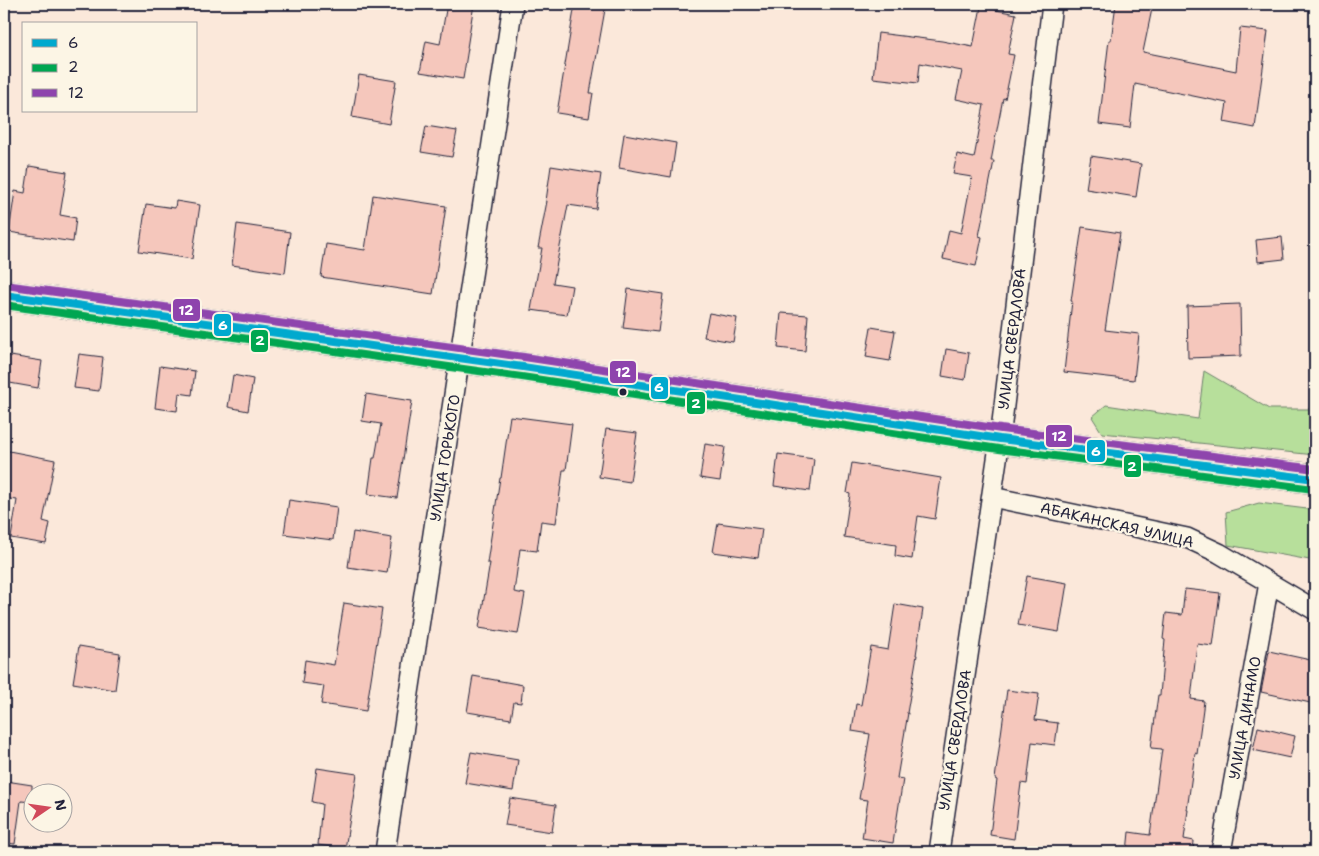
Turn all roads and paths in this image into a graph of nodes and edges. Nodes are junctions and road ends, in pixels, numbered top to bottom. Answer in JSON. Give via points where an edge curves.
{"nodes":[{"id":1,"x":513,"y":4,"type":"edge"},
{"id":2,"x":1052,"y":4,"type":"edge"},
{"id":3,"x":4,"y":295,"type":"edge"},
{"id":4,"x":460,"y":359,"type":"junction"},
{"id":5,"x":1000,"y":439,"type":"junction"},
{"id":6,"x":1315,"y":479,"type":"edge"},
{"id":7,"x":992,"y":497,"type":"junction"},
{"id":8,"x":1269,"y":583,"type":"junction"},
{"id":9,"x":1315,"y":610,"type":"edge"},
{"id":10,"x":385,"y":852,"type":"edge"},
{"id":11,"x":939,"y":852,"type":"edge"},
{"id":12,"x":1221,"y":852,"type":"edge"}],
"edges":[{"from":1,"to":4,"type":"street","name":"УЛИЦА ГОРЬКОГО"},
{"from":2,"to":5,"type":"street","name":"УЛИЦА СВЕРДЛОВА"},
{"from":3,"to":4,"type":"main road"},
{"from":4,"to":5,"type":"main road"},
{"from":4,"to":10,"type":"street","name":"УЛИЦА ГОРЬКОГО"},
{"from":5,"to":6,"type":"main road"},
{"from":5,"to":7,"type":"street","name":"УЛИЦА СВЕРДЛОВА"},
{"from":7,"to":8,"type":"street","name":"АБАКАНСКАЯ УЛИЦА","via":[[1187,538]]},
{"from":7,"to":11,"type":"street","name":"УЛИЦА СВЕРДЛОВА"},
{"from":8,"to":9,"type":"street","name":"АБАКАНСКАЯ УЛИЦА"},
{"from":8,"to":12,"type":"street","name":"УЛИЦА ДИНАМО"}]}
